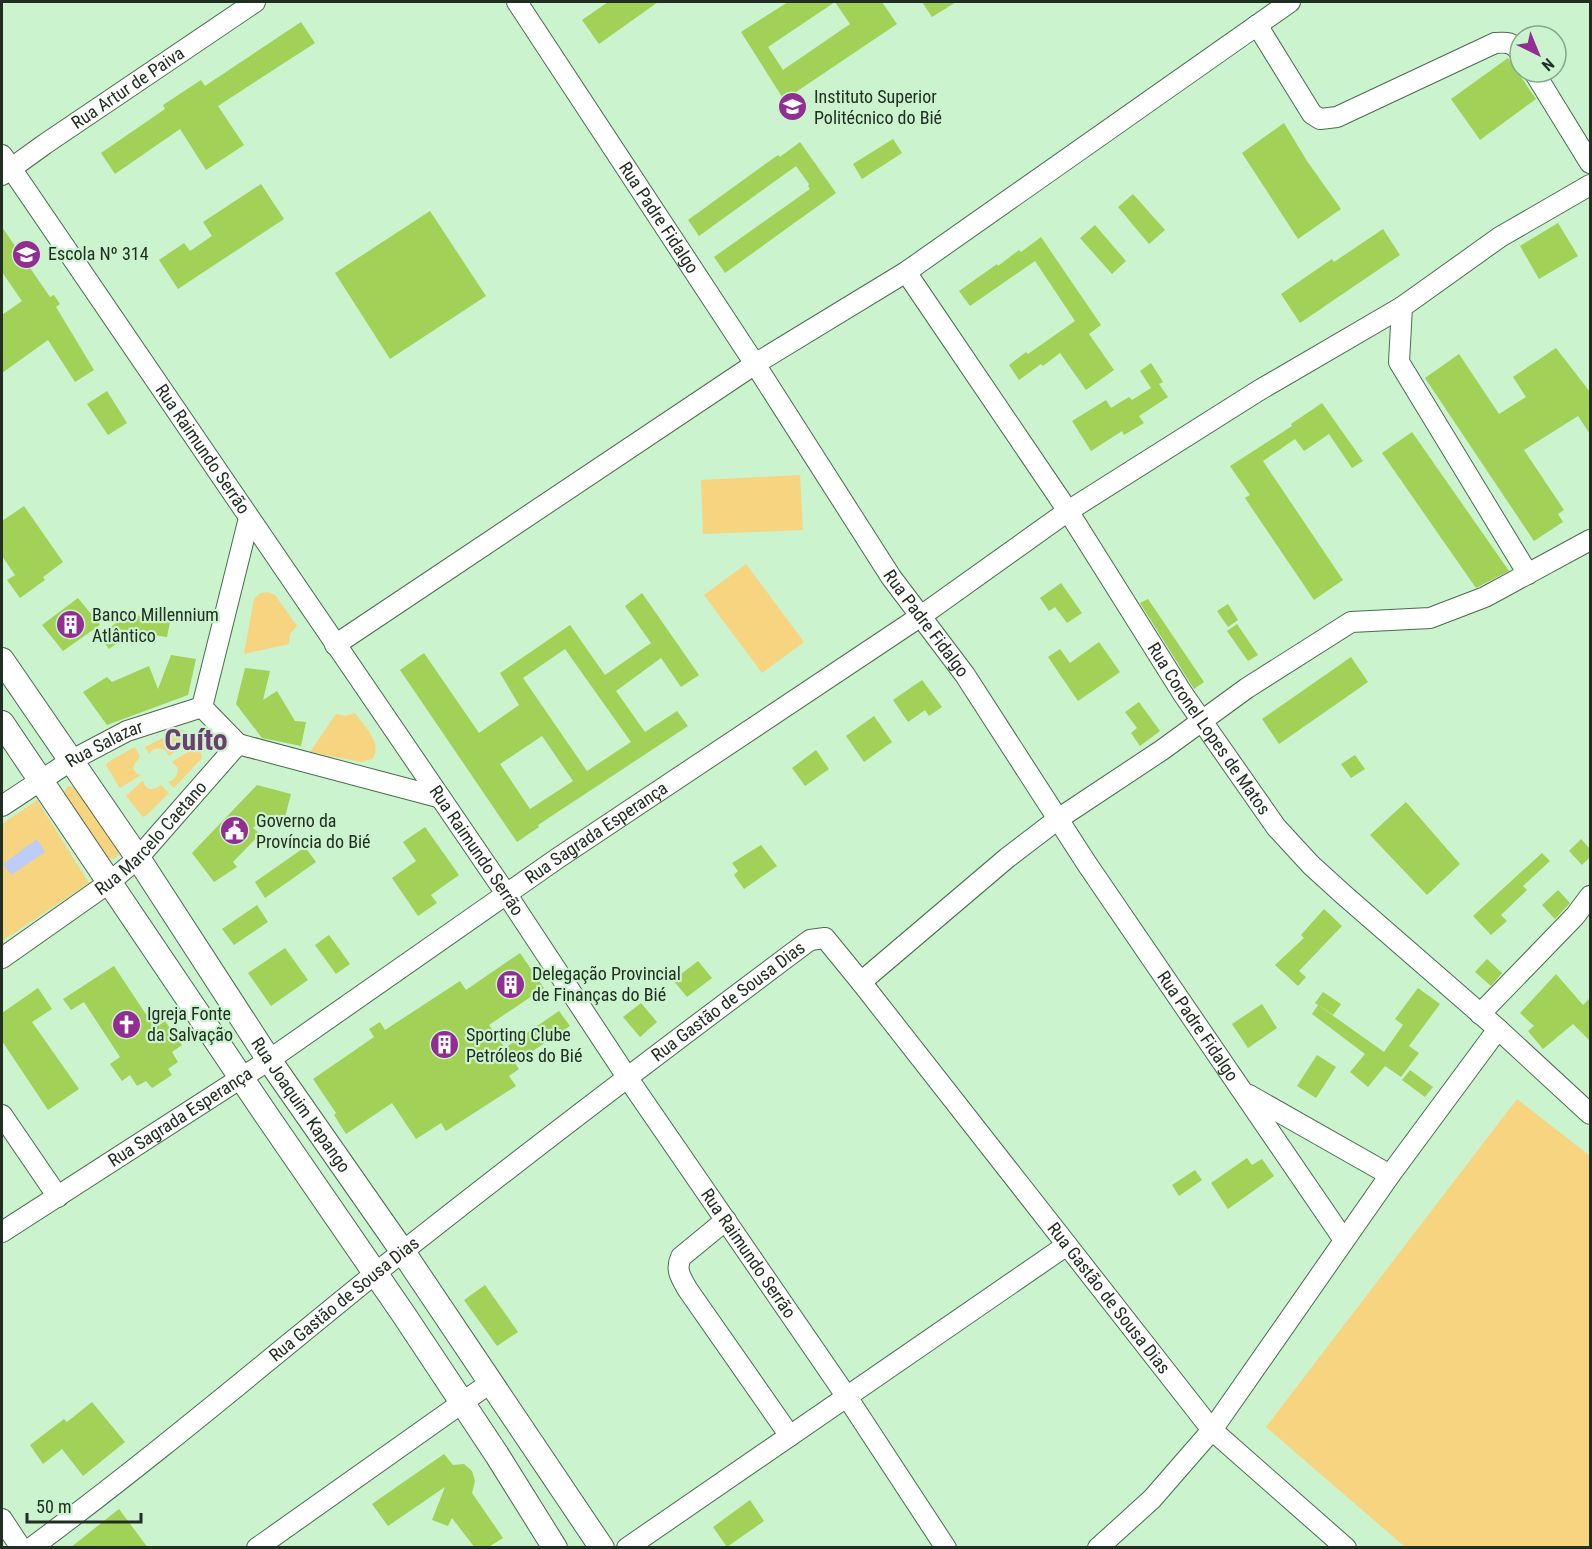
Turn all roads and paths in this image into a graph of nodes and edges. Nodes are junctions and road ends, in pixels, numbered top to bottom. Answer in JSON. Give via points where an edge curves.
{"nodes":[{"id":1,"x":255,"y":2,"type":"edge"},
{"id":2,"x":517,"y":2,"type":"edge"},
{"id":3,"x":1290,"y":2,"type":"edge"},
{"id":4,"x":1257,"y":25,"type":"junction"},
{"id":5,"x":1508,"y":42,"type":"edge"},
{"id":6,"x":1541,"y":84,"type":"edge"},
{"id":7,"x":1590,"y":163,"type":"edge"},
{"id":8,"x":5,"y":166,"type":"edge"},
{"id":9,"x":1590,"y":185,"type":"edge"},
{"id":10,"x":906,"y":272,"type":"junction"},
{"id":11,"x":1402,"y":307,"type":"junction"},
{"id":12,"x":755,"y":364,"type":"junction"},
{"id":13,"x":1068,"y":511,"type":"junction"},
{"id":14,"x":249,"y":518,"type":"junction"},
{"id":15,"x":1590,"y":540,"type":"edge"},
{"id":16,"x":1528,"y":574,"type":"junction"},
{"id":17,"x":921,"y":616,"type":"junction"},
{"id":18,"x":335,"y":645,"type":"junction"},
{"id":19,"x":2,"y":660,"type":"edge"},
{"id":20,"x":202,"y":707,"type":"junction"},
{"id":21,"x":1203,"y":721,"type":"junction"},
{"id":22,"x":2,"y":723,"type":"edge"},
{"id":23,"x":238,"y":744,"type":"junction"},
{"id":24,"x":72,"y":760,"type":"junction"},
{"id":25,"x":40,"y":779,"type":"junction"},
{"id":26,"x":438,"y":797,"type":"junction"},
{"id":27,"x":2,"y":806,"type":"edge"},
{"id":28,"x":1058,"y":819,"type":"junction"},
{"id":29,"x":138,"y":858,"type":"junction"},
{"id":30,"x":111,"y":882,"type":"junction"},
{"id":31,"x":507,"y":895,"type":"junction"},
{"id":32,"x":1590,"y":896,"type":"edge"},
{"id":33,"x":1583,"y":914,"type":"edge"},
{"id":34,"x":2,"y":958,"type":"edge"},
{"id":35,"x":861,"y":982,"type":"junction"},
{"id":36,"x":1480,"y":1014,"type":"junction"},
{"id":37,"x":1498,"y":1029,"type":"junction"},
{"id":38,"x":269,"y":1059,"type":"junction"},
{"id":39,"x":242,"y":1077,"type":"junction"},
{"id":40,"x":627,"y":1077,"type":"junction"},
{"id":41,"x":1243,"y":1092,"type":"junction"},
{"id":42,"x":2,"y":1114,"type":"edge"},
{"id":43,"x":1590,"y":1114,"type":"edge"},
{"id":44,"x":326,"y":1141,"type":"junction"},
{"id":45,"x":298,"y":1158,"type":"junction"},
{"id":46,"x":1390,"y":1175,"type":"junction"},
{"id":47,"x":351,"y":1177,"type":"junction"},
{"id":48,"x":322,"y":1194,"type":"junction"},
{"id":49,"x":58,"y":1197,"type":"junction"},
{"id":50,"x":726,"y":1220,"type":"junction"},
{"id":51,"x":2,"y":1232,"type":"edge"},
{"id":52,"x":1344,"y":1240,"type":"junction"},
{"id":53,"x":1067,"y":1245,"type":"junction"},
{"id":54,"x":403,"y":1252,"type":"junction"},
{"id":55,"x":375,"y":1274,"type":"junction"},
{"id":56,"x":490,"y":1383,"type":"junction"},
{"id":57,"x":847,"y":1396,"type":"junction"},
{"id":58,"x":462,"y":1403,"type":"junction"},
{"id":59,"x":1212,"y":1430,"type":"junction"},
{"id":60,"x":790,"y":1436,"type":"junction"},
{"id":61,"x":2,"y":1520,"type":"edge"},
{"id":62,"x":21,"y":1548,"type":"edge"},
{"id":63,"x":31,"y":1548,"type":"edge"},
{"id":64,"x":256,"y":1548,"type":"edge"},
{"id":65,"x":555,"y":1548,"type":"edge"},
{"id":66,"x":602,"y":1548,"type":"edge"},
{"id":67,"x":627,"y":1548,"type":"edge"},
{"id":68,"x":946,"y":1548,"type":"edge"},
{"id":69,"x":1098,"y":1548,"type":"edge"},
{"id":70,"x":1346,"y":1548,"type":"edge"}],
"edges":[{"from":1,"to":8,"type":"street","name":"Rua Artur de Paiva"},
{"from":2,"to":12,"type":"street","name":"Rua Padre Fidalgo"},
{"from":3,"to":4,"type":"street"},
{"from":4,"to":5,"type":"street","via":[[1312,114],[1320,119],[1337,117],[1495,43]]},
{"from":4,"to":10,"type":"street"},
{"from":6,"to":7,"type":"street"},
{"from":8,"to":14,"type":"street","name":"Rua Raimundo Serrão"},
{"from":9,"to":11,"type":"street","name":"Rua Sagrada Esperança","via":[[1500,237]]},
{"from":10,"to":12,"type":"street"},
{"from":10,"to":13,"type":"street","name":"Rua Coronel Lopes de Matos"},
{"from":11,"to":13,"type":"street","name":"Rua Sagrada Esperança","via":[[1284,375]]},
{"from":11,"to":16,"type":"street","via":[[1399,362]]},
{"from":12,"to":17,"type":"street","name":"Rua Padre Fidalgo","via":[[891,577]]},
{"from":12,"to":18,"type":"street"},
{"from":13,"to":17,"type":"street","name":"Rua Sagrada Esperança"},
{"from":13,"to":21,"type":"street","name":"Rua Coronel Lopes de Matos"},
{"from":14,"to":18,"type":"street","name":"Rua Raimundo Serrão"},
{"from":14,"to":20,"type":"street"},
{"from":15,"to":16,"type":"street"},
{"from":16,"to":21,"type":"street","via":[[1485,597],[1430,618],[1351,622]]},
{"from":17,"to":28,"type":"street","name":"Rua Padre Fidalgo","via":[[965,675]]},
{"from":17,"to":31,"type":"street","name":"Rua Sagrada Esperança"},
{"from":18,"to":26,"type":"street","name":"Rua Raimundo Serrão"},
{"from":19,"to":24,"type":"main road","name":"Rua Joaquim Kapango"},
{"from":20,"to":23,"type":"street"},
{"from":20,"to":24,"type":"street","name":"Rua Salazar","via":[[127,732]]},
{"from":21,"to":28,"type":"street"},
{"from":21,"to":36,"type":"street","name":"Rua Coronel Lopes de Matos","via":[[1276,827],[1311,865]]},
{"from":22,"to":25,"type":"main road","name":"Rua Joaquim Kapango"},
{"from":23,"to":26,"type":"street"},
{"from":23,"to":29,"type":"street","name":"Rua Marcelo Caetano"},
{"from":24,"to":25,"type":"street","name":"Rua Salazar"},
{"from":24,"to":29,"type":"main road","name":"Rua Joaquim Kapango"},
{"from":25,"to":27,"type":"street","name":"Rua Salazar"},
{"from":25,"to":30,"type":"main road","name":"Rua Joaquim Kapango"},
{"from":26,"to":31,"type":"street","name":"Rua Raimundo Serrão"},
{"from":28,"to":35,"type":"street"},
{"from":28,"to":41,"type":"street","name":"Rua Padre Fidalgo"},
{"from":29,"to":30,"type":"street","name":"Rua Marcelo Caetano"},
{"from":29,"to":38,"type":"main road","name":"Rua Joaquim Kapango"},
{"from":30,"to":34,"type":"street","name":"Rua Marcelo Caetano"},
{"from":30,"to":39,"type":"main road","name":"Rua Joaquim Kapango"},
{"from":31,"to":38,"type":"street","name":"Rua Sagrada Esperança"},
{"from":31,"to":40,"type":"street","name":"Rua Raimundo Serrão"},
{"from":32,"to":33,"type":"street"},
{"from":33,"to":36,"type":"street"},
{"from":35,"to":40,"type":"street","name":"Rua Gastão de Sousa Dias","via":[[825,938],[810,940]]},
{"from":35,"to":53,"type":"street","name":"Rua Gastão de Sousa Dias"},
{"from":36,"to":37,"type":"street","name":"Rua Coronel Lopes de Matos"},
{"from":37,"to":43,"type":"street","name":"Rua Coronel Lopes de Matos"},
{"from":37,"to":46,"type":"street"},
{"from":38,"to":39,"type":"street","name":"Rua Sagrada Esperança"},
{"from":38,"to":44,"type":"main road","name":"Rua Joaquim Kapango"},
{"from":39,"to":45,"type":"main road","name":"Rua Joaquim Kapango"},
{"from":39,"to":49,"type":"street","name":"Rua Sagrada Esperança"},
{"from":40,"to":50,"type":"street","name":"Rua Raimundo Serrão"},
{"from":40,"to":54,"type":"street","name":"Rua Gastão de Sousa Dias"},
{"from":41,"to":46,"type":"street"},
{"from":41,"to":52,"type":"street","name":"Rua Padre Fidalgo"},
{"from":42,"to":49,"type":"street"},
{"from":44,"to":45,"type":"main road"},
{"from":44,"to":47,"type":"main road","name":"Rua Joaquim Kapango"},
{"from":45,"to":48,"type":"main road","name":"Rua Joaquim Kapango"},
{"from":46,"to":52,"type":"street"},
{"from":47,"to":48,"type":"main road"},
{"from":47,"to":54,"type":"main road","name":"Rua Joaquim Kapango"},
{"from":48,"to":55,"type":"main road","name":"Rua Joaquim Kapango"},
{"from":49,"to":51,"type":"street","name":"Rua Sagrada Esperança"},
{"from":50,"to":57,"type":"street","name":"Rua Raimundo Serrão"},
{"from":50,"to":60,"type":"street","via":[[681,1257],[679,1274]]},
{"from":52,"to":59,"type":"street"},
{"from":53,"to":57,"type":"street"},
{"from":53,"to":59,"type":"street","name":"Rua Gastão de Sousa Dias"},
{"from":54,"to":55,"type":"street","name":"Rua Gastão de Sousa Dias"},
{"from":54,"to":56,"type":"main road","name":"Rua Joaquim Kapango"},
{"from":55,"to":58,"type":"main road","name":"Rua Joaquim Kapango"},
{"from":55,"to":63,"type":"street","name":"Rua Gastão de Sousa Dias","via":[[117,1484]]},
{"from":56,"to":58,"type":"street"},
{"from":56,"to":66,"type":"main road","name":"Rua Joaquim Kapango"},
{"from":57,"to":60,"type":"street"},
{"from":57,"to":68,"type":"street","name":"Rua Raimundo Serrão"},
{"from":58,"to":64,"type":"street"},
{"from":58,"to":65,"type":"main road","name":"Rua Joaquim Kapango"},
{"from":59,"to":69,"type":"street","via":[[1152,1499]]},
{"from":59,"to":70,"type":"street","name":"Rua Gastão de Sousa Dias"},
{"from":60,"to":67,"type":"street"},
{"from":61,"to":62,"type":"street"}]}
